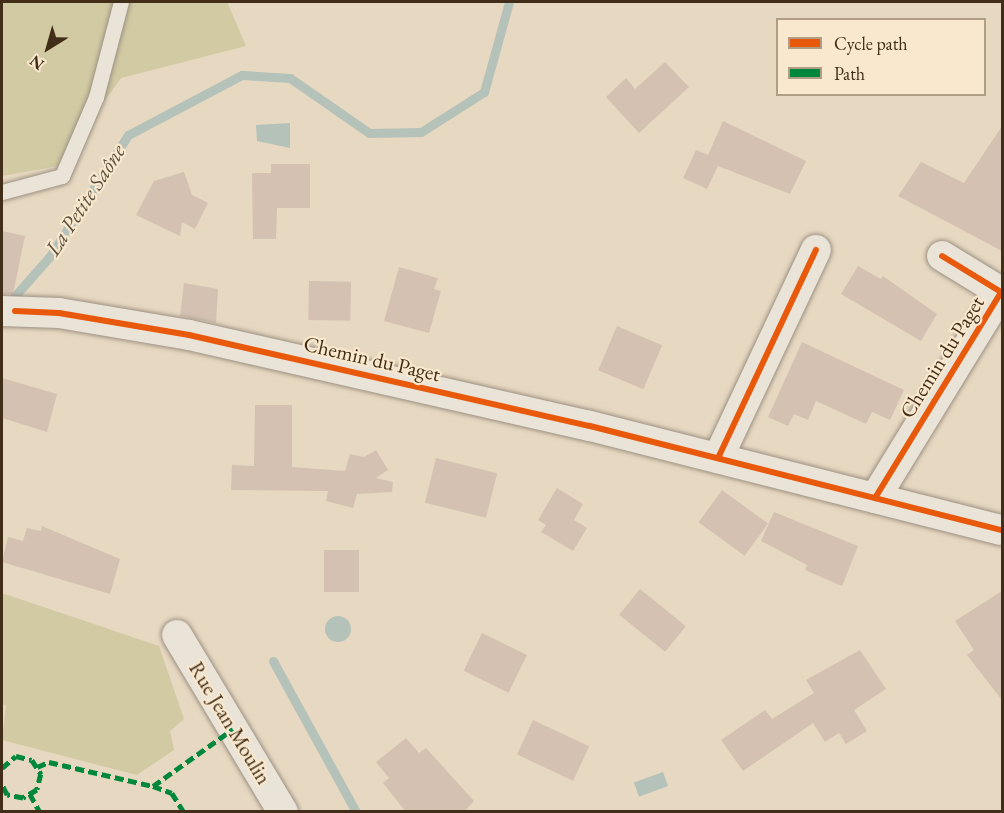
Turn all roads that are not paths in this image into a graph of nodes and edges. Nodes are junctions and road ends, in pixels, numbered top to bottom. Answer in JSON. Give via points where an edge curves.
{"nodes":[{"id":1,"x":121,"y":2,"type":"edge"},
{"id":2,"x":2,"y":192,"type":"edge"},
{"id":3,"x":816,"y":249,"type":"dead end"},
{"id":4,"x":942,"y":256,"type":"dead end"},
{"id":5,"x":8,"y":311,"type":"edge"},
{"id":6,"x":717,"y":458,"type":"junction"},
{"id":7,"x":874,"y":498,"type":"junction"},
{"id":8,"x":1002,"y":530,"type":"edge"},
{"id":9,"x":177,"y":635,"type":"dead end"},
{"id":10,"x":283,"y":812,"type":"edge"}],
"edges":[{"from":1,"to":2,"type":"lane","via":[[96,97],[62,176]]},
{"from":3,"to":6,"type":"street"},
{"from":4,"to":7,"type":"street","name":"Chemin du Paget","via":[[1001,292]]},
{"from":5,"to":6,"type":"street","name":"Chemin du Paget","via":[[189,335]]},
{"from":6,"to":7,"type":"street","name":"Chemin du Paget"},
{"from":7,"to":8,"type":"street","name":"Chemin du Paget"},
{"from":9,"to":10,"type":"street","name":"Rue Jean Moulin"}]}
